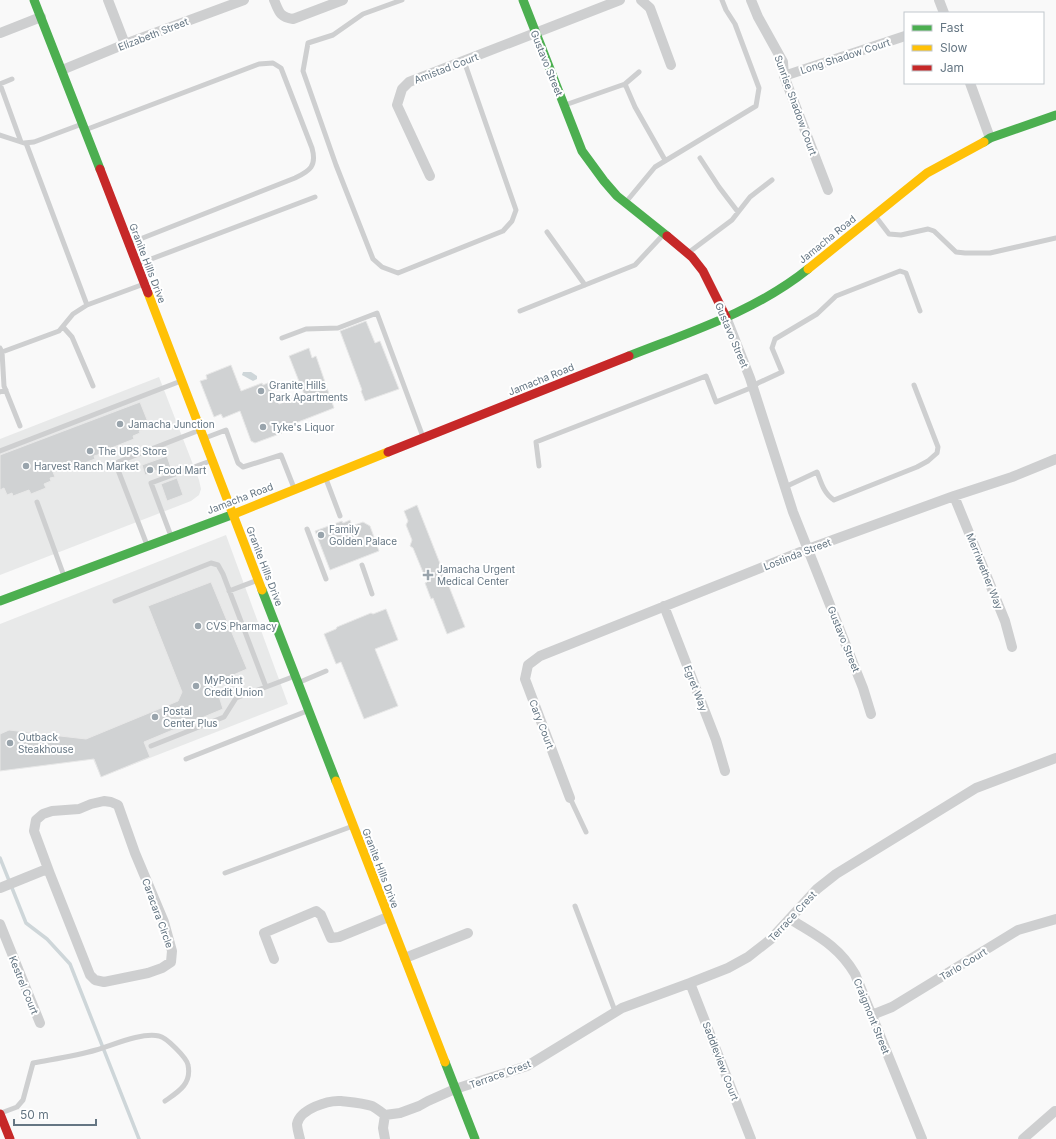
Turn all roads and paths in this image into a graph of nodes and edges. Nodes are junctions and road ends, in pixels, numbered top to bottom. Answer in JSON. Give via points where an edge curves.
{"nodes":[{"id":1,"x":34,"y":0,"type":"edge"},
{"id":2,"x":108,"y":0,"type":"edge"},
{"id":3,"x":244,"y":0,"type":"edge"},
{"id":4,"x":274,"y":0,"type":"edge"},
{"id":5,"x":343,"y":0,"type":"edge"},
{"id":6,"x":402,"y":0,"type":"edge"},
{"id":7,"x":523,"y":0,"type":"edge"},
{"id":8,"x":620,"y":0,"type":"edge"},
{"id":9,"x":641,"y":0,"type":"edge"},
{"id":10,"x":722,"y":0,"type":"edge"},
{"id":11,"x":751,"y":0,"type":"edge"},
{"id":12,"x":939,"y":0,"type":"edge"},
{"id":13,"x":944,"y":12,"type":"edge"},
{"id":14,"x":41,"y":17,"type":"junction"},
{"id":15,"x":535,"y":32,"type":"junction"},
{"id":16,"x":0,"y":33,"type":"edge"},
{"id":17,"x":904,"y":36,"type":"edge"},
{"id":18,"x":125,"y":44,"type":"junction"},
{"id":19,"x":464,"y":61,"type":"junction"},
{"id":20,"x":671,"y":65,"type":"dead end"},
{"id":21,"x":62,"y":70,"type":"junction"},
{"id":22,"x":639,"y":72,"type":"dead end"},
{"id":23,"x":784,"y":76,"type":"junction"},
{"id":24,"x":12,"y":79,"type":"dead end"},
{"id":25,"x":626,"y":84,"type":"junction"},
{"id":26,"x":970,"y":84,"type":"edge"},
{"id":27,"x":564,"y":106,"type":"junction"},
{"id":28,"x":1056,"y":115,"type":"edge"},
{"id":29,"x":84,"y":127,"type":"junction"},
{"id":30,"x":0,"y":135,"type":"edge"},
{"id":31,"x":990,"y":138,"type":"junction"},
{"id":32,"x":23,"y":142,"type":"junction"},
{"id":33,"x":700,"y":158,"type":"dead end"},
{"id":34,"x":665,"y":160,"type":"junction"},
{"id":35,"x":430,"y":176,"type":"dead end"},
{"id":36,"x":772,"y":180,"type":"dead end"},
{"id":37,"x":828,"y":190,"type":"dead end"},
{"id":38,"x":315,"y":197,"type":"dead end"},
{"id":39,"x":626,"y":203,"type":"junction"},
{"id":40,"x":738,"y":212,"type":"junction"},
{"id":41,"x":874,"y":215,"type":"junction"},
{"id":42,"x":547,"y":232,"type":"dead end"},
{"id":43,"x":664,"y":234,"type":"junction"},
{"id":44,"x":1056,"y":238,"type":"edge"},
{"id":45,"x":129,"y":244,"type":"junction"},
{"id":46,"x":687,"y":254,"type":"junction"},
{"id":47,"x":137,"y":265,"type":"junction"},
{"id":48,"x":144,"y":283,"type":"junction"},
{"id":49,"x":585,"y":285,"type":"junction"},
{"id":50,"x":87,"y":305,"type":"junction"},
{"id":51,"x":520,"y":311,"type":"dead end"},
{"id":52,"x":920,"y":311,"type":"dead end"},
{"id":53,"x":726,"y":317,"type":"junction"},
{"id":54,"x":63,"y":327,"type":"junction"},
{"id":55,"x":282,"y":338,"type":"dead end"},
{"id":56,"x":1,"y":350,"type":"edge"},
{"id":57,"x":182,"y":381,"type":"junction"},
{"id":58,"x":914,"y":385,"type":"dead end"},
{"id":59,"x":93,"y":386,"type":"dead end"},
{"id":60,"x":753,"y":387,"type":"junction"},
{"id":61,"x":6,"y":390,"type":"junction"},
{"id":62,"x":0,"y":392,"type":"edge"},
{"id":63,"x":20,"y":426,"type":"dead end"},
{"id":64,"x":202,"y":434,"type":"junction"},
{"id":65,"x":424,"y":438,"type":"junction"},
{"id":66,"x":0,"y":451,"type":"edge"},
{"id":67,"x":1056,"y":459,"type":"edge"},
{"id":68,"x":212,"y":460,"type":"junction"},
{"id":69,"x":539,"y":466,"type":"dead end"},
{"id":70,"x":326,"y":477,"type":"junction"},
{"id":71,"x":785,"y":487,"type":"junction"},
{"id":72,"x":294,"y":489,"type":"junction"},
{"id":73,"x":954,"y":496,"type":"junction"},
{"id":74,"x":37,"y":502,"type":"dead end"},
{"id":75,"x":233,"y":514,"type":"junction"},
{"id":76,"x":340,"y":516,"type":"dead end"},
{"id":77,"x":307,"y":529,"type":"dead end"},
{"id":78,"x":171,"y":537,"type":"junction"},
{"id":79,"x":147,"y":546,"type":"junction"},
{"id":80,"x":808,"y":549,"type":"junction"},
{"id":81,"x":362,"y":565,"type":"dead end"},
{"id":82,"x":65,"y":576,"type":"junction"},
{"id":83,"x":326,"y":579,"type":"dead end"},
{"id":84,"x":259,"y":580,"type":"junction"},
{"id":85,"x":229,"y":591,"type":"junction"},
{"id":86,"x":372,"y":594,"type":"dead end"},
{"id":87,"x":0,"y":601,"type":"edge"},
{"id":88,"x":115,"y":601,"type":"dead end"},
{"id":89,"x":664,"y":606,"type":"junction"},
{"id":90,"x":1012,"y":647,"type":"dead end"},
{"id":91,"x":540,"y":656,"type":"joint"},
{"id":92,"x":326,"y":671,"type":"dead end"},
{"id":93,"x":297,"y":679,"type":"junction"},
{"id":94,"x":266,"y":687,"type":"junction"},
{"id":95,"x":308,"y":710,"type":"junction"},
{"id":96,"x":871,"y":714,"type":"dead end"},
{"id":97,"x":151,"y":746,"type":"dead end"},
{"id":98,"x":1056,"y":758,"type":"edge"},
{"id":99,"x":186,"y":759,"type":"dead end"},
{"id":100,"x":725,"y":771,"type":"dead end"},
{"id":101,"x":570,"y":798,"type":"joint"},
{"id":102,"x":353,"y":826,"type":"junction"},
{"id":103,"x":586,"y":832,"type":"dead end"},
{"id":104,"x":47,"y":869,"type":"junction"},
{"id":105,"x":224,"y":873,"type":"dead end"},
{"id":106,"x":1,"y":888,"type":"edge"},
{"id":107,"x":575,"y":906,"type":"dead end"},
{"id":108,"x":388,"y":917,"type":"junction"},
{"id":109,"x":790,"y":919,"type":"junction"},
{"id":110,"x":1056,"y":919,"type":"edge"},
{"id":111,"x":0,"y":924,"type":"edge"},
{"id":112,"x":468,"y":933,"type":"dead end"},
{"id":113,"x":404,"y":958,"type":"junction"},
{"id":114,"x":274,"y":959,"type":"dead end"},
{"id":115,"x":690,"y":983,"type":"junction"},
{"id":116,"x":615,"y":1011,"type":"junction"},
{"id":117,"x":872,"y":1015,"type":"junction"},
{"id":118,"x":40,"y":1023,"type":"dead end"},
{"id":119,"x":455,"y":1089,"type":"junction"},
{"id":120,"x":165,"y":1101,"type":"dead end"},
{"id":121,"x":1055,"y":1111,"type":"edge"},
{"id":122,"x":0,"y":1114,"type":"edge"},
{"id":123,"x":385,"y":1115,"type":"junction"},
{"id":124,"x":3,"y":1129,"type":"edge"},
{"id":125,"x":1027,"y":1137,"type":"edge"},
{"id":126,"x":10,"y":1139,"type":"edge"},
{"id":127,"x":300,"y":1139,"type":"edge"},
{"id":128,"x":385,"y":1139,"type":"edge"},
{"id":129,"x":475,"y":1139,"type":"edge"},
{"id":130,"x":751,"y":1139,"type":"edge"},
{"id":131,"x":922,"y":1139,"type":"edge"}],
"edges":[{"from":1,"to":14,"type":"street","name":"Granite Hills Drive"},
{"from":2,"to":18,"type":"street"},
{"from":3,"to":18,"type":"street","name":"Elizabeth Street"},
{"from":4,"to":5,"type":"street","via":[[279,13],[293,19]]},
{"from":6,"to":19,"type":"lane","via":[[363,14],[333,35],[308,43],[303,71],[336,165],[373,258],[382,267],[398,274],[502,232],[512,221],[516,210]]},
{"from":7,"to":15,"type":"street","name":"Gustavo Street"},
{"from":8,"to":15,"type":"street","name":"Amistad Court"},
{"from":9,"to":20,"type":"street","via":[[650,8]]},
{"from":10,"to":34,"type":"lane","via":[[735,24],[759,88],[756,106]]},
{"from":11,"to":23,"type":"street","name":"Sunrise Shadow Court","via":[[783,62]]},
{"from":12,"to":13,"type":"street"},
{"from":14,"to":16,"type":"street"},
{"from":14,"to":21,"type":"street","name":"Granite Hills Drive"},
{"from":15,"to":19,"type":"street","name":"Amistad Court"},
{"from":15,"to":27,"type":"street","name":"Gustavo Street"},
{"from":17,"to":23,"type":"street","name":"Long Shadow Court"},
{"from":18,"to":21,"type":"street","name":"Elizabeth Street"},
{"from":19,"to":35,"type":"street","name":"Amistad Court","via":[[409,82],[402,89],[397,105]]},
{"from":21,"to":29,"type":"street","name":"Granite Hills Drive"},
{"from":22,"to":25,"type":"lane"},
{"from":23,"to":37,"type":"street","name":"Sunrise Shadow Court"},
{"from":24,"to":32,"type":"lane","via":[[0,84]]},
{"from":25,"to":27,"type":"lane"},
{"from":25,"to":34,"type":"lane","via":[[635,107]]},
{"from":26,"to":31,"type":"street"},
{"from":27,"to":39,"type":"street","name":"Gustavo Street","via":[[582,151],[604,181]]},
{"from":28,"to":31,"type":"street","name":"Jamacha Road"},
{"from":29,"to":32,"type":"lane","via":[[34,142]]},
{"from":29,"to":45,"type":"street","name":"Granite Hills Drive"},
{"from":29,"to":45,"type":"lane","via":[[259,64],[273,63],[281,68],[314,155],[312,166],[302,175]]},
{"from":30,"to":32,"type":"lane"},
{"from":31,"to":41,"type":"street","name":"Jamacha Road","via":[[927,173]]},
{"from":32,"to":50,"type":"lane"},
{"from":33,"to":40,"type":"lane"},
{"from":34,"to":39,"type":"lane","via":[[655,167]]},
{"from":36,"to":40,"type":"lane"},
{"from":38,"to":47,"type":"lane"},
{"from":39,"to":43,"type":"street","name":"Gustavo Street"},
{"from":40,"to":46,"type":"lane","via":[[732,220]]},
{"from":41,"to":44,"type":"lane","via":[[889,234],[901,235],[928,229],[934,231],[956,252],[990,253]]},
{"from":41,"to":53,"type":"street","name":"Jamacha Road","via":[[796,279],[760,301]]},
{"from":42,"to":49,"type":"lane"},
{"from":43,"to":46,"type":"street","name":"Gustavo Street"},
{"from":43,"to":49,"type":"lane","via":[[635,266]]},
{"from":45,"to":47,"type":"street","name":"Granite Hills Drive"},
{"from":46,"to":53,"type":"street","name":"Gustavo Street","via":[[703,271]]},
{"from":47,"to":48,"type":"street","name":"Granite Hills Drive"},
{"from":48,"to":50,"type":"lane"},
{"from":48,"to":57,"type":"street","name":"Granite Hills Drive"},
{"from":49,"to":51,"type":"lane"},
{"from":50,"to":54,"type":"lane","via":[[73,314]]},
{"from":52,"to":60,"type":"lane","via":[[906,273],[900,272],[836,296],[817,314],[775,339],[772,348],[782,372]]},
{"from":53,"to":60,"type":"street","name":"Gustavo Street"},
{"from":53,"to":65,"type":"street","name":"Jamacha Road"},
{"from":54,"to":56,"type":"lane","via":[[59,331]]},
{"from":54,"to":59,"type":"lane","via":[[72,337]]},
{"from":55,"to":65,"type":"lane","via":[[306,328],[338,328],[377,314]]},
{"from":56,"to":61,"type":"lane"},
{"from":57,"to":64,"type":"street","name":"Granite Hills Drive"},
{"from":57,"to":66,"type":"lane"},
{"from":58,"to":71,"type":"lane","via":[[938,447],[933,458],[917,467],[834,500],[826,493],[817,472]]},
{"from":60,"to":69,"type":"lane","via":[[716,402],[706,376],[536,442]]},
{"from":60,"to":71,"type":"street","name":"Gustavo Street"},
{"from":61,"to":62,"type":"lane"},
{"from":61,"to":63,"type":"lane"},
{"from":64,"to":68,"type":"street","name":"Granite Hills Drive"},
{"from":64,"to":72,"type":"lane","via":[[226,430],[238,463],[243,467],[281,455]]},
{"from":64,"to":79,"type":"lane","via":[[118,462],[118,470]]},
{"from":65,"to":70,"type":"street","name":"Jamacha Road"},
{"from":67,"to":73,"type":"street","name":"Lostinda Street"},
{"from":68,"to":75,"type":"street","name":"Granite Hills Drive"},
{"from":68,"to":78,"type":"lane","via":[[151,483]]},
{"from":70,"to":72,"type":"street","name":"Jamacha Road"},
{"from":70,"to":76,"type":"lane"},
{"from":71,"to":80,"type":"street","name":"Gustavo Street"},
{"from":72,"to":75,"type":"street","name":"Jamacha Road"},
{"from":73,"to":80,"type":"street","name":"Lostinda Street"},
{"from":73,"to":90,"type":"street","name":"Merriwether Way","via":[[1005,621]]},
{"from":74,"to":82,"type":"lane"},
{"from":75,"to":78,"type":"street","name":"Jamacha Road"},
{"from":75,"to":84,"type":"street","name":"Granite Hills Drive"},
{"from":77,"to":83,"type":"lane"},
{"from":78,"to":79,"type":"street","name":"Jamacha Road"},
{"from":79,"to":82,"type":"street","name":"Jamacha Road"},
{"from":80,"to":89,"type":"street","name":"Lostinda Street"},
{"from":80,"to":96,"type":"street","name":"Gustavo Street"},
{"from":81,"to":86,"type":"lane"},
{"from":82,"to":87,"type":"street","name":"Jamacha Road"},
{"from":84,"to":85,"type":"lane"},
{"from":84,"to":93,"type":"street","name":"Granite Hills Drive"},
{"from":85,"to":88,"type":"lane","via":[[220,567],[211,563]]},
{"from":85,"to":94,"type":"lane"},
{"from":89,"to":91,"type":"street","name":"Lostinda Street"},
{"from":89,"to":100,"type":"street","name":"Egret Way","via":[[716,740]]},
{"from":91,"to":101,"type":"street","name":"Cary Court","via":[[528,665],[525,679]]},
{"from":92,"to":93,"type":"lane"},
{"from":93,"to":94,"type":"lane"},
{"from":93,"to":95,"type":"street","name":"Granite Hills Drive"},
{"from":94,"to":97,"type":"lane","via":[[236,698],[224,717]]},
{"from":95,"to":99,"type":"lane"},
{"from":95,"to":102,"type":"street","name":"Granite Hills Drive"},
{"from":98,"to":109,"type":"street","name":"Terrace Crest","via":[[976,788],[836,874],[817,889]]},
{"from":101,"to":103,"type":"lane"},
{"from":102,"to":105,"type":"lane"},
{"from":102,"to":108,"type":"street","name":"Granite Hills Drive"},
{"from":104,"to":104,"type":"street","name":"Caracara Circle","via":[[90,975],[95,980],[104,982],[148,973],[171,962],[172,951],[164,922],[118,805],[104,801],[79,809],[52,811],[36,820],[34,831]]},
{"from":104,"to":106,"type":"street"},
{"from":107,"to":116,"type":"lane"},
{"from":108,"to":113,"type":"street","name":"Granite Hills Drive"},
{"from":108,"to":114,"type":"street","via":[[331,938],[321,915],[316,911],[264,933]]},
{"from":109,"to":115,"type":"street","name":"Terrace Crest","via":[[771,939],[748,957]]},
{"from":109,"to":117,"type":"street","name":"Craigmont Street","via":[[832,946],[845,958],[855,974]]},
{"from":110,"to":117,"type":"street","name":"Tarlo Court","via":[[1018,930],[892,1007]]},
{"from":111,"to":118,"type":"street","name":"Kestrel Court"},
{"from":112,"to":113,"type":"street"},
{"from":113,"to":119,"type":"street","name":"Granite Hills Drive"},
{"from":115,"to":116,"type":"street","name":"Terrace Crest"},
{"from":115,"to":130,"type":"street","name":"Saddleview Court"},
{"from":116,"to":119,"type":"street","name":"Terrace Crest","via":[[527,1066]]},
{"from":117,"to":131,"type":"street","name":"Craigmont Street"},
{"from":119,"to":123,"type":"street","name":"Terrace Crest","via":[[419,1106]]},
{"from":119,"to":129,"type":"street","name":"Granite Hills Drive"},
{"from":120,"to":122,"type":"lane","via":[[182,1090],[189,1073],[188,1063],[169,1041],[160,1036],[148,1035],[95,1050],[33,1063],[23,1100],[14,1109]]},
{"from":121,"to":125,"type":"street"},
{"from":122,"to":124,"type":"street"},
{"from":123,"to":127,"type":"street","via":[[372,1106],[340,1101],[326,1103],[307,1111],[301,1117],[297,1125]]},
{"from":123,"to":128,"type":"street"},
{"from":124,"to":126,"type":"street"}]}
